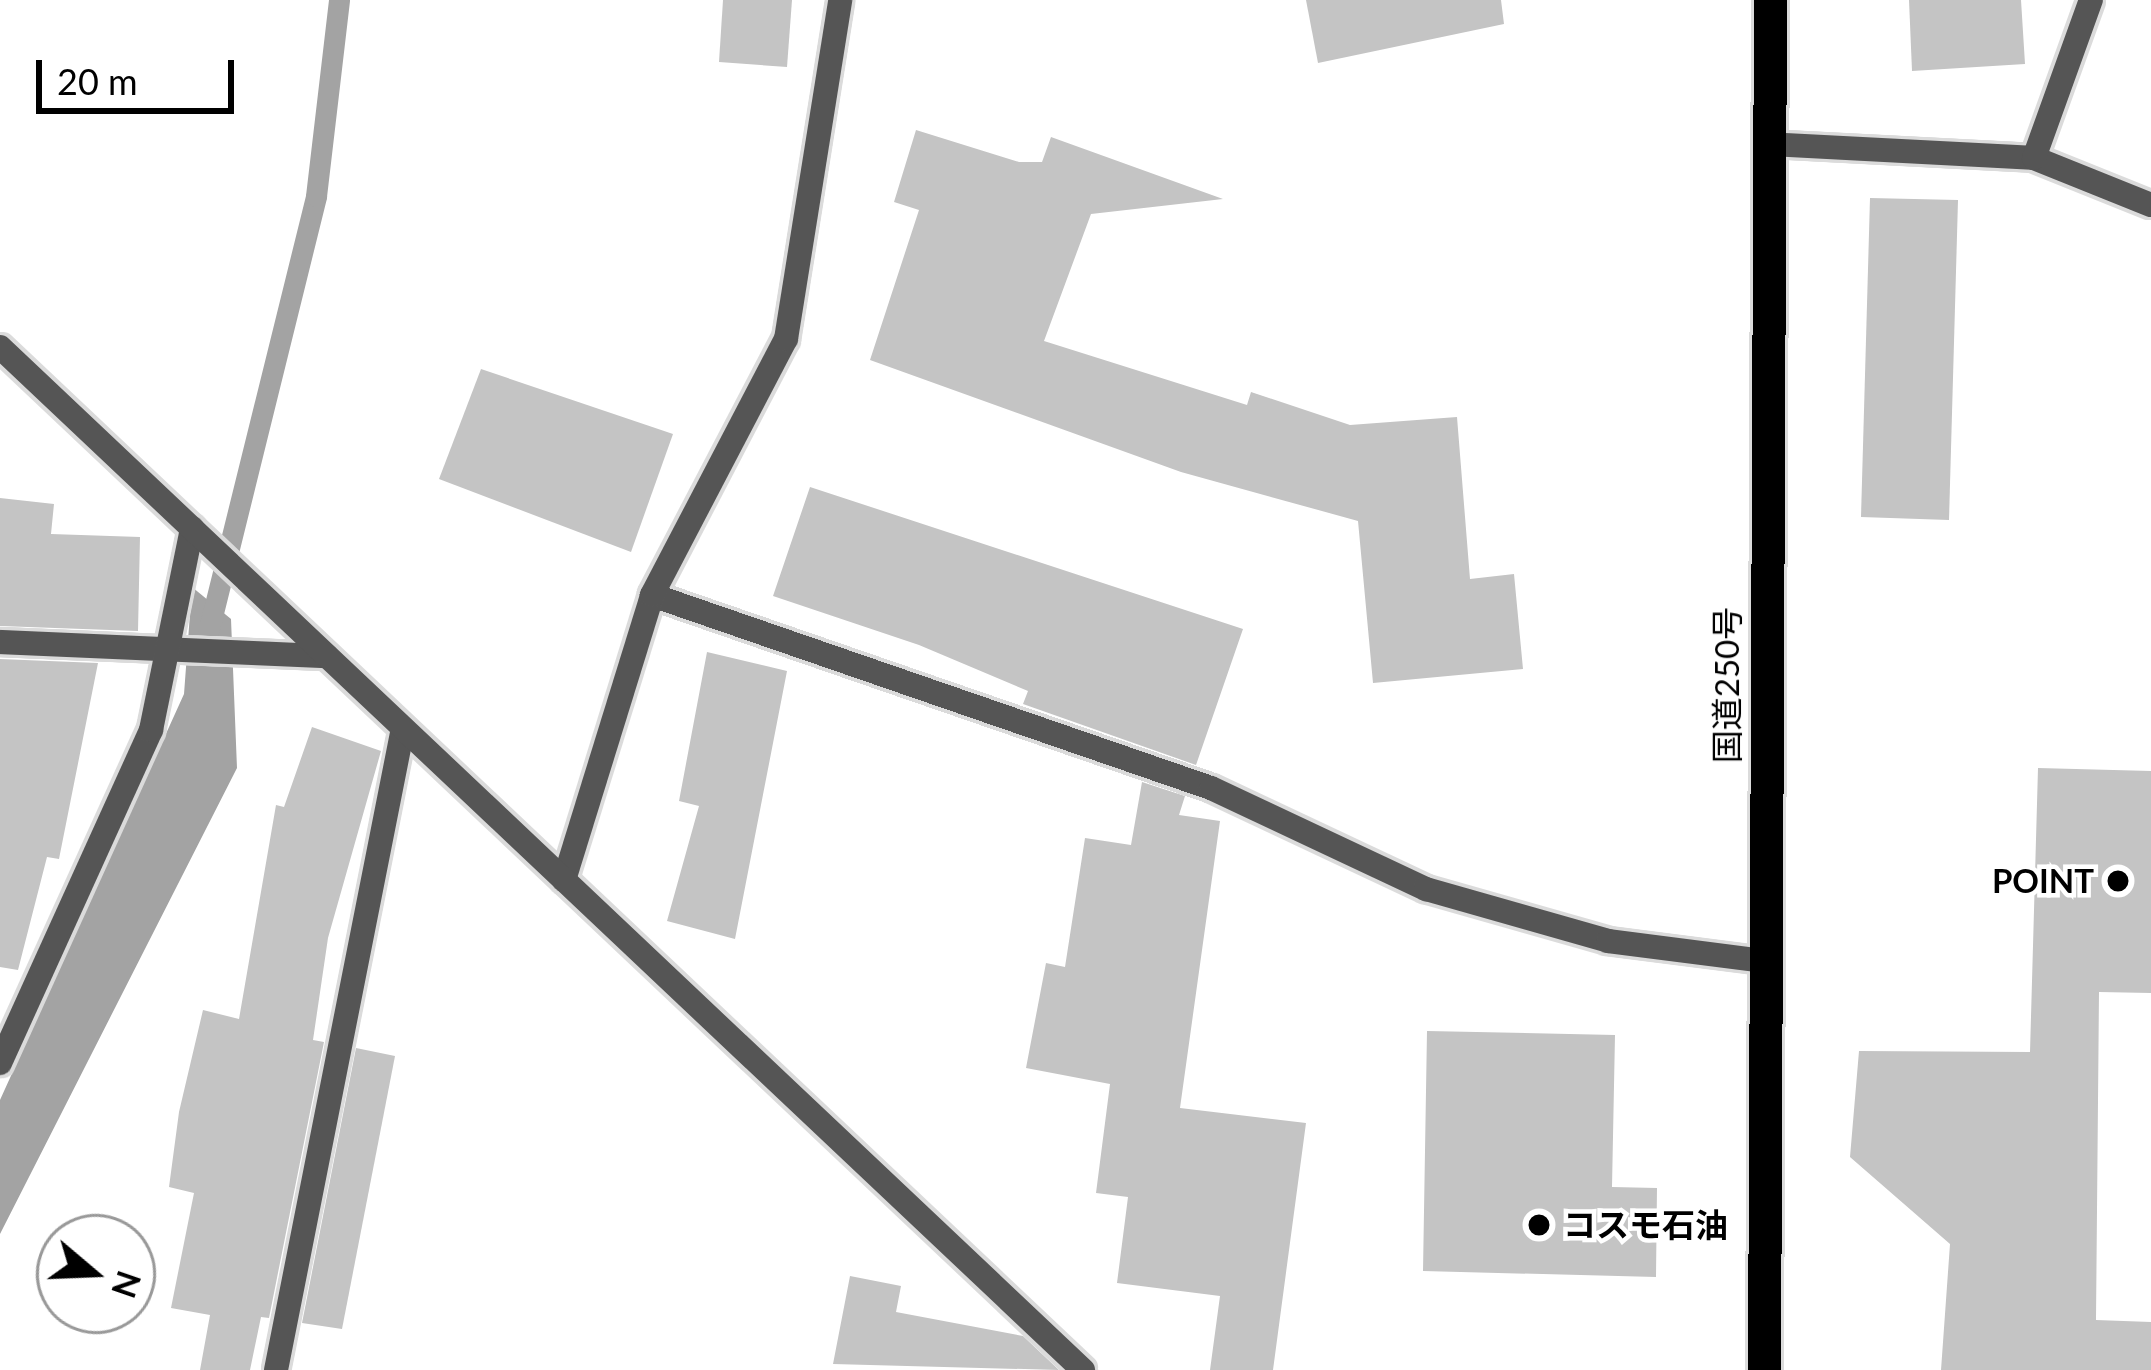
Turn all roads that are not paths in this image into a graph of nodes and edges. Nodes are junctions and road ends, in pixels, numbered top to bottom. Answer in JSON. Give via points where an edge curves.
{"nodes":[{"id":1,"x":840,"y":0,"type":"edge"},
{"id":2,"x":1771,"y":0,"type":"edge"},
{"id":3,"x":2092,"y":0,"type":"edge"},
{"id":4,"x":1768,"y":144,"type":"junction"},
{"id":5,"x":2034,"y":158,"type":"junction"},
{"id":6,"x":2151,"y":205,"type":"edge"},
{"id":7,"x":0,"y":347,"type":"edge"},
{"id":8,"x":192,"y":528,"type":"junction"},
{"id":9,"x":652,"y":595,"type":"junction"},
{"id":10,"x":0,"y":642,"type":"edge"},
{"id":11,"x":171,"y":656,"type":"junction"},
{"id":12,"x":327,"y":656,"type":"junction"},
{"id":13,"x":403,"y":728,"type":"junction"},
{"id":14,"x":564,"y":880,"type":"junction"},
{"id":15,"x":1765,"y":961,"type":"junction"},
{"id":16,"x":0,"y":1063,"type":"edge"},
{"id":17,"x":276,"y":1370,"type":"edge"},
{"id":18,"x":1083,"y":1370,"type":"edge"},
{"id":19,"x":1764,"y":1370,"type":"edge"}],
"edges":[{"from":1,"to":9,"type":"street","via":[[786,339]]},
{"from":2,"to":4,"type":"highway","name":"国道250号"},
{"from":3,"to":5,"type":"street"},
{"from":4,"to":5,"type":"street"},
{"from":4,"to":15,"type":"highway","name":"国道250号"},
{"from":5,"to":6,"type":"street"},
{"from":7,"to":8,"type":"street"},
{"from":8,"to":11,"type":"street"},
{"from":8,"to":12,"type":"street"},
{"from":9,"to":14,"type":"street"},
{"from":9,"to":15,"type":"street","via":[[1211,788],[1426,889],[1608,941]]},
{"from":10,"to":11,"type":"street"},
{"from":11,"to":12,"type":"street"},
{"from":11,"to":16,"type":"street","via":[[152,730]]},
{"from":12,"to":13,"type":"street"},
{"from":13,"to":14,"type":"street"},
{"from":13,"to":17,"type":"street"},
{"from":14,"to":18,"type":"street"},
{"from":15,"to":19,"type":"highway","name":"国道250号"}]}
